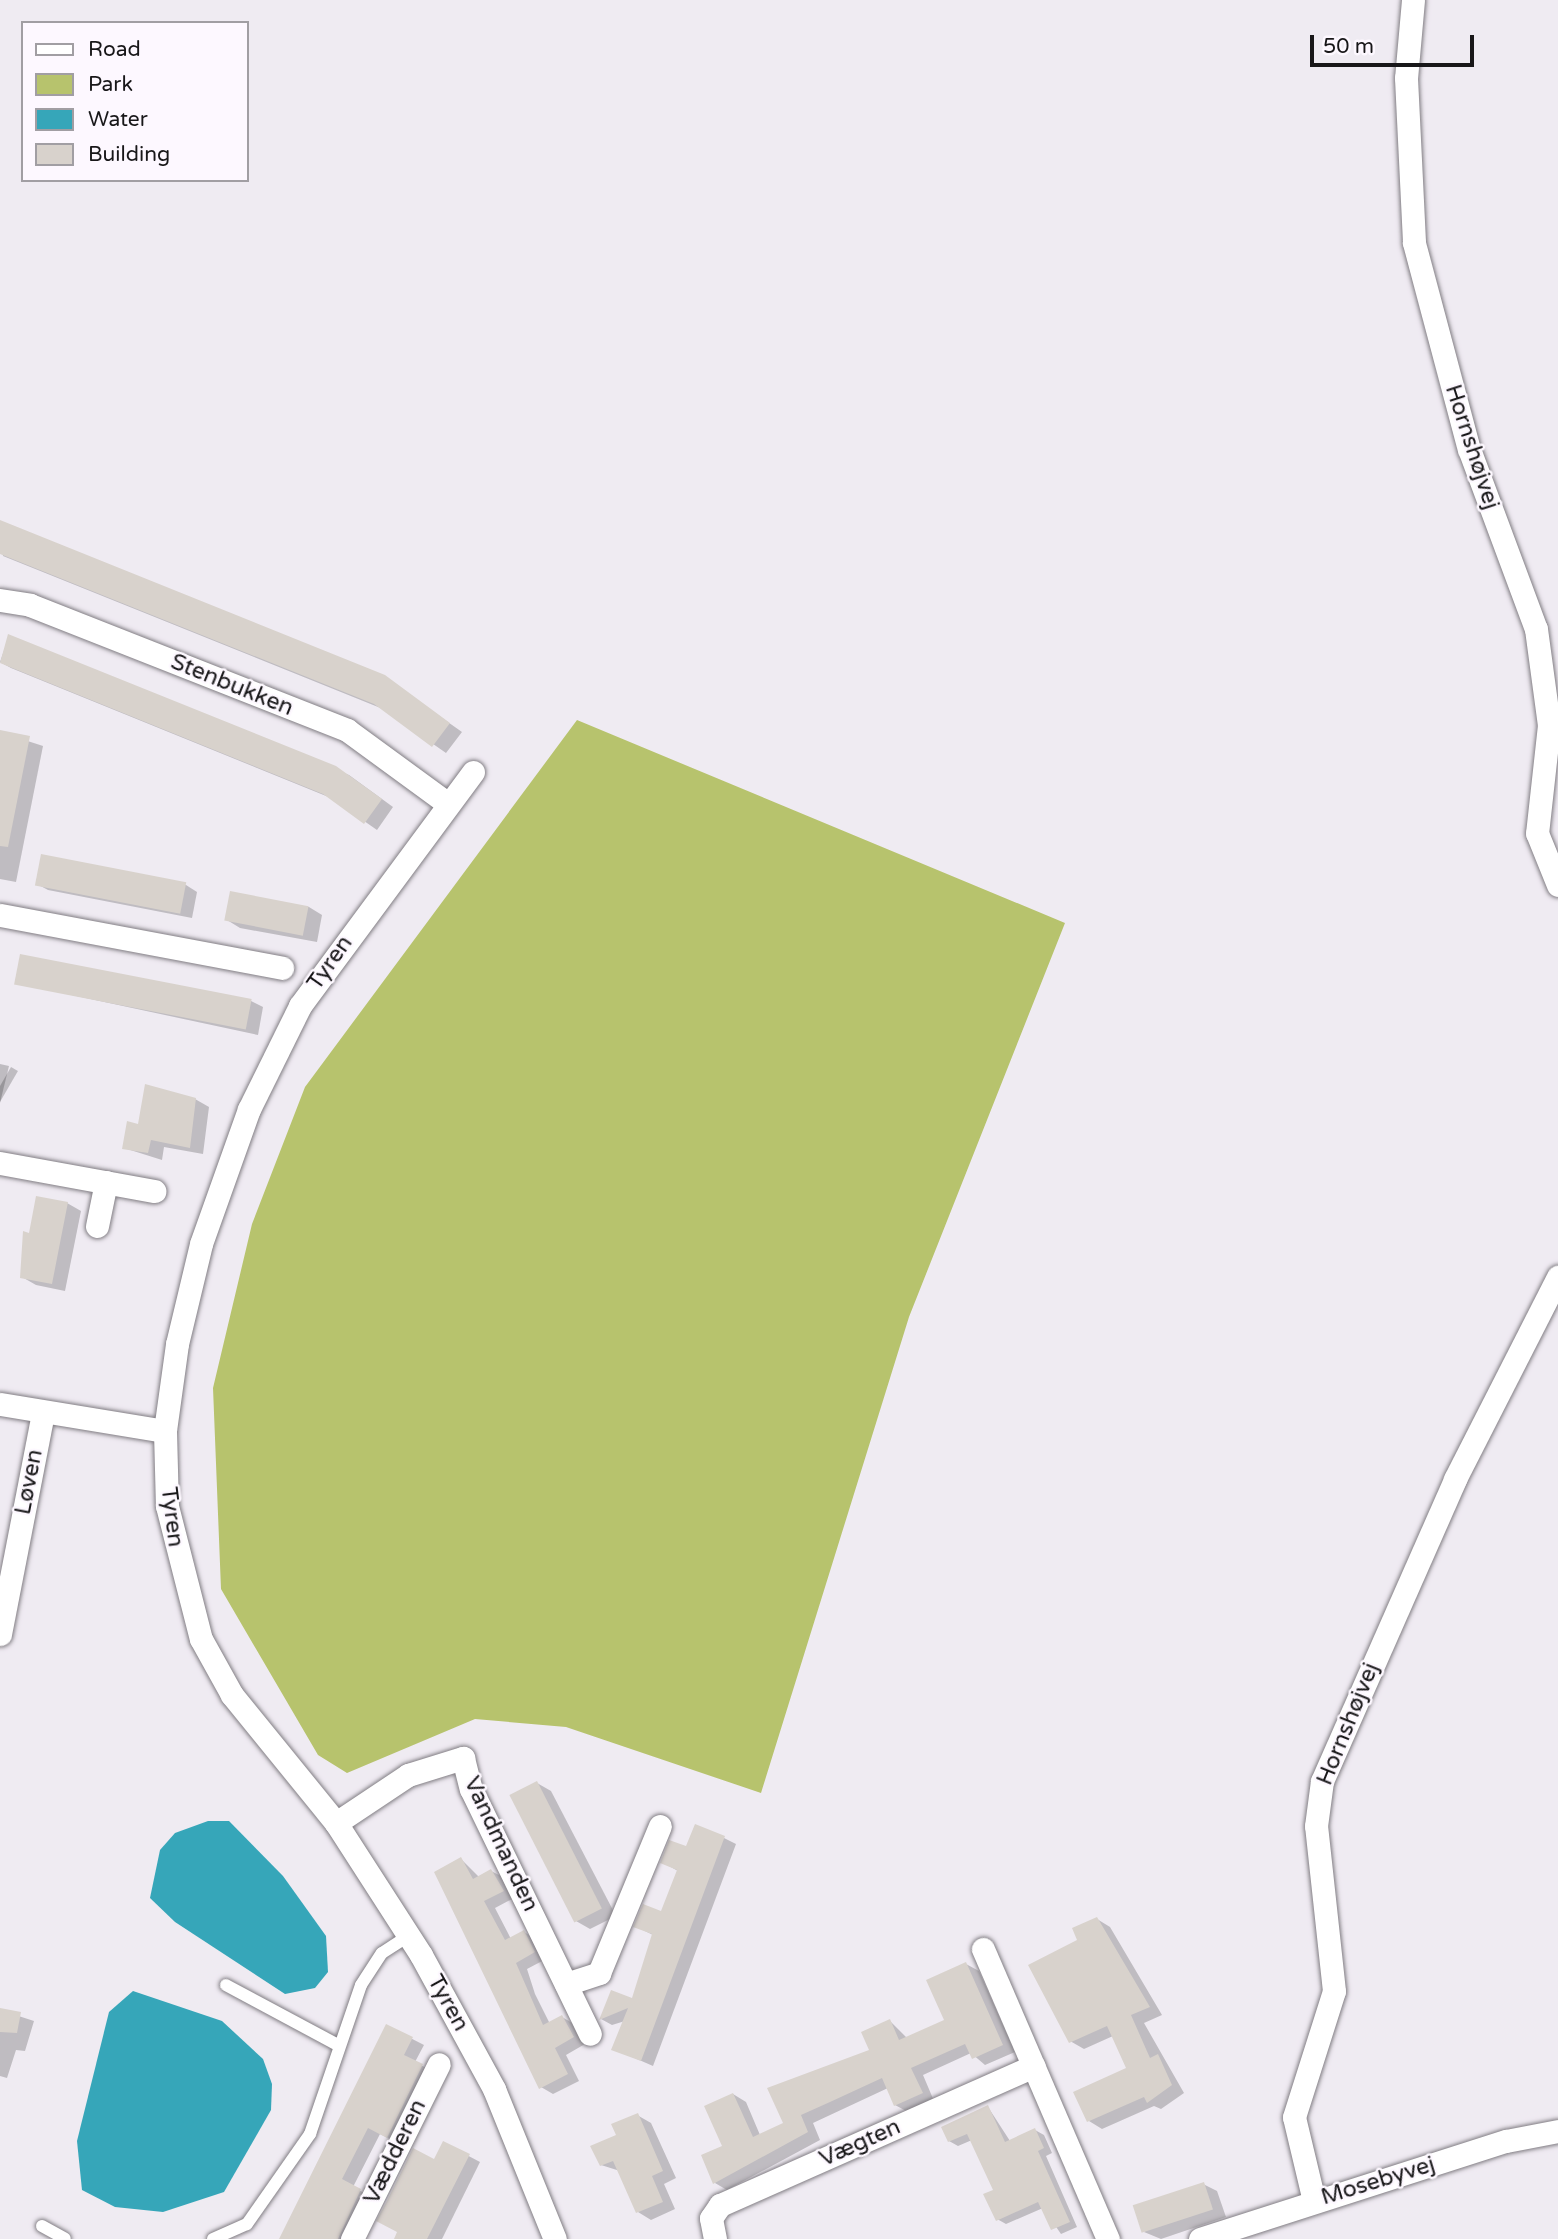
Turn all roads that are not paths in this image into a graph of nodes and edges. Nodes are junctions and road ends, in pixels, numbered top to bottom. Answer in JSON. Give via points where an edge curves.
{"nodes":[{"id":1,"x":1413,"y":0,"type":"edge"},
{"id":2,"x":0,"y":600,"type":"edge"},
{"id":3,"x":473,"y":772,"type":"dead end"},
{"id":4,"x":447,"y":804,"type":"junction"},
{"id":5,"x":1558,"y":885,"type":"edge"},
{"id":6,"x":0,"y":915,"type":"edge"},
{"id":7,"x":282,"y":968,"type":"dead end"},
{"id":8,"x":0,"y":1163,"type":"edge"},
{"id":9,"x":106,"y":1182,"type":"junction"},
{"id":10,"x":154,"y":1191,"type":"dead end"},
{"id":11,"x":97,"y":1226,"type":"dead end"},
{"id":12,"x":1558,"y":1277,"type":"edge"},
{"id":13,"x":0,"y":1404,"type":"edge"},
{"id":14,"x":43,"y":1413,"type":"junction"},
{"id":15,"x":165,"y":1431,"type":"junction"},
{"id":16,"x":0,"y":1634,"type":"edge"},
{"id":17,"x":336,"y":1823,"type":"junction"},
{"id":18,"x":660,"y":1826,"type":"dead end"},
{"id":19,"x":408,"y":1936,"type":"junction"},
{"id":20,"x":983,"y":1949,"type":"dead end"},
{"id":21,"x":566,"y":1984,"type":"junction"},
{"id":22,"x":226,"y":1985,"type":"dead end"},
{"id":23,"x":590,"y":2034,"type":"dead end"},
{"id":24,"x":338,"y":2045,"type":"junction"},
{"id":25,"x":439,"y":2064,"type":"dead end"},
{"id":26,"x":1034,"y":2066,"type":"junction"},
{"id":27,"x":1558,"y":2131,"type":"edge"},
{"id":28,"x":1314,"y":2201,"type":"junction"},
{"id":29,"x":42,"y":2226,"type":"dead end"},
{"id":30,"x":65,"y":2239,"type":"edge"},
{"id":31,"x":213,"y":2239,"type":"edge"},
{"id":32,"x":352,"y":2239,"type":"edge"},
{"id":33,"x":555,"y":2239,"type":"edge"},
{"id":34,"x":715,"y":2239,"type":"edge"},
{"id":35,"x":1108,"y":2239,"type":"edge"},
{"id":36,"x":1200,"y":2239,"type":"edge"}],
"edges":[{"from":1,"to":5,"type":"street","name":"Hornshøjvej","via":[[1406,78],[1414,243],[1469,449],[1536,629],[1549,725],[1537,833]]},
{"from":2,"to":4,"type":"street","name":"Stenbukken","via":[[30,605],[347,730]]},
{"from":3,"to":4,"type":"street","name":"Tyren"},
{"from":4,"to":15,"type":"street","name":"Tyren","via":[[300,1006],[249,1109],[201,1244]]},
{"from":6,"to":7,"type":"street"},
{"from":8,"to":9,"type":"street"},
{"from":9,"to":10,"type":"street"},
{"from":9,"to":11,"type":"street"},
{"from":12,"to":28,"type":"street","name":"Hornshøjvej","via":[[1455,1479],[1322,1781],[1316,1826],[1334,1991],[1294,2117]]},
{"from":13,"to":14,"type":"street"},
{"from":14,"to":15,"type":"street"},
{"from":14,"to":16,"type":"street","name":"Løven"},
{"from":15,"to":17,"type":"street","name":"Tyren","via":[[167,1506],[201,1639],[233,1695]]},
{"from":17,"to":19,"type":"street","name":"Tyren"},
{"from":17,"to":21,"type":"street","name":"Vandmanden","via":[[408,1774],[463,1758],[471,1789]]},
{"from":18,"to":21,"type":"street","via":[[599,1973]]},
{"from":19,"to":24,"type":"lane","via":[[382,1953],[362,1985]]},
{"from":19,"to":33,"type":"street","name":"Tyren","via":[[494,2089]]},
{"from":20,"to":26,"type":"street"},
{"from":21,"to":23,"type":"street","name":"Vandmanden"},
{"from":22,"to":24,"type":"lane"},
{"from":24,"to":31,"type":"lane","via":[[310,2134],[247,2224]]},
{"from":25,"to":32,"type":"street","name":"Vædderen"},
{"from":26,"to":34,"type":"street","name":"Vægten","via":[[720,2205],[711,2218]]},
{"from":26,"to":35,"type":"street"},
{"from":27,"to":28,"type":"street","name":"Mosebyvej"},
{"from":28,"to":36,"type":"street","name":"Mosebyvej"},
{"from":29,"to":30,"type":"lane"}]}
